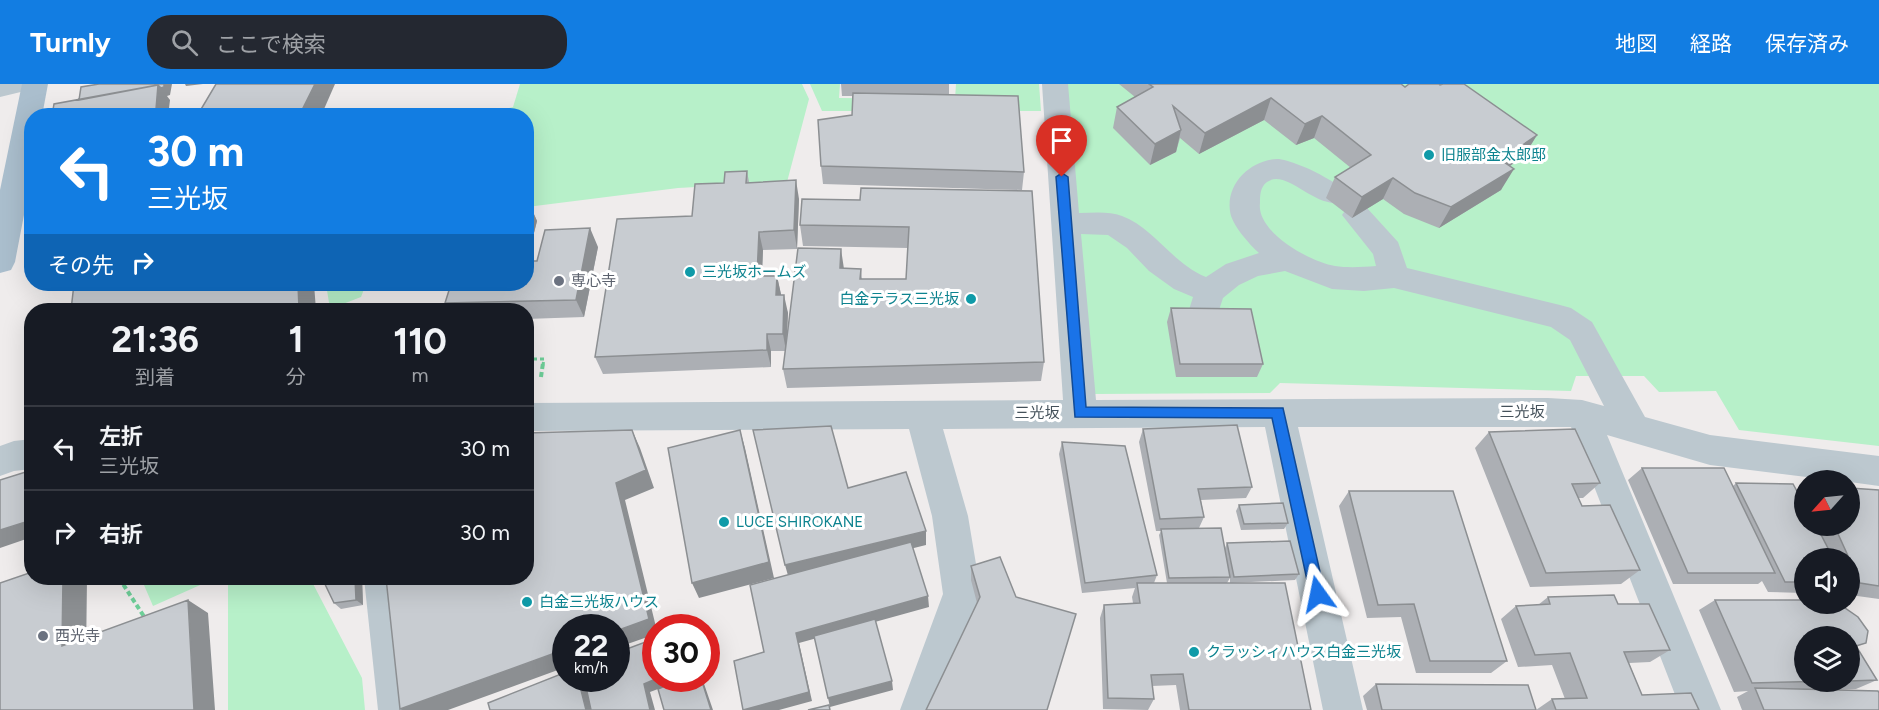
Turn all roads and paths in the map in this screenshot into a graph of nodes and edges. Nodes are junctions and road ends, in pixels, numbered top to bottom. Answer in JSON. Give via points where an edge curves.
{"nodes":[{"id":1,"x":20,"y":84,"type":"edge"},
{"id":2,"x":35,"y":84,"type":"edge"},
{"id":3,"x":1055,"y":84,"type":"edge"},
{"id":4,"x":0,"y":88,"type":"edge"},
{"id":5,"x":30,"y":108,"type":"edge"},
{"id":6,"x":24,"y":139,"type":"edge"},
{"id":7,"x":1332,"y":195,"type":"dead end"},
{"id":8,"x":1357,"y":215,"type":"edge"},
{"id":9,"x":1065,"y":223,"type":"junction"},
{"id":10,"x":1,"y":255,"type":"edge"},
{"id":11,"x":1286,"y":260,"type":"junction"},
{"id":12,"x":1394,"y":276,"type":"junction"},
{"id":13,"x":534,"y":359,"type":"edge"},
{"id":14,"x":540,"y":380,"type":"dead end"},
{"id":15,"x":1278,"y":412,"type":"junction"},
{"id":16,"x":1080,"y":413,"type":"junction"},
{"id":17,"x":922,"y":414,"type":"junction"},
{"id":18,"x":1582,"y":414,"type":"junction"},
{"id":19,"x":534,"y":417,"type":"edge"},
{"id":20,"x":1633,"y":428,"type":"junction"},
{"id":21,"x":24,"y":455,"type":"edge"},
{"id":22,"x":0,"y":461,"type":"edge"},
{"id":23,"x":1879,"y":471,"type":"edge"},
{"id":24,"x":124,"y":585,"type":"edge"},
{"id":25,"x":383,"y":585,"type":"edge"},
{"id":26,"x":145,"y":618,"type":"edge"},
{"id":27,"x":398,"y":710,"type":"edge"},
{"id":28,"x":920,"y":710,"type":"edge"},
{"id":29,"x":1343,"y":710,"type":"edge"},
{"id":30,"x":1701,"y":710,"type":"edge"}],
"edges":[{"from":1,"to":4,"type":"street"},
{"from":2,"to":5,"type":"main road"},
{"from":3,"to":9,"type":"street"},
{"from":6,"to":10,"type":"main road"},
{"from":7,"to":11,"type":"street","via":[[1305,178],[1278,169],[1257,175],[1247,189],[1244,212],[1258,235]]},
{"from":8,"to":12,"type":"street","via":[[1387,250]]},
{"from":9,"to":11,"type":"street","via":[[1114,224],[1208,302],[1235,273],[1261,262]]},
{"from":9,"to":16,"type":"street"},
{"from":11,"to":12,"type":"street","via":[[1332,277]]},
{"from":12,"to":20,"type":"street","via":[[1560,317],[1581,331]]},
{"from":13,"to":14,"type":"path","via":[[544,359]]},
{"from":15,"to":16,"type":"street","name":"三光坂"},
{"from":15,"to":18,"type":"street","name":"三光坂"},
{"from":15,"to":29,"type":"street"},
{"from":16,"to":17,"type":"street","name":"三光坂"},
{"from":17,"to":19,"type":"street","name":"三光坂"},
{"from":17,"to":28,"type":"street","via":[[950,516],[962,594]]},
{"from":18,"to":20,"type":"street","name":"三光坂"},
{"from":18,"to":30,"type":"street"},
{"from":20,"to":23,"type":"street","name":"三光坂","via":[[1710,450]]},
{"from":21,"to":22,"type":"street"},
{"from":24,"to":26,"type":"path"},
{"from":25,"to":27,"type":"street"}]}
